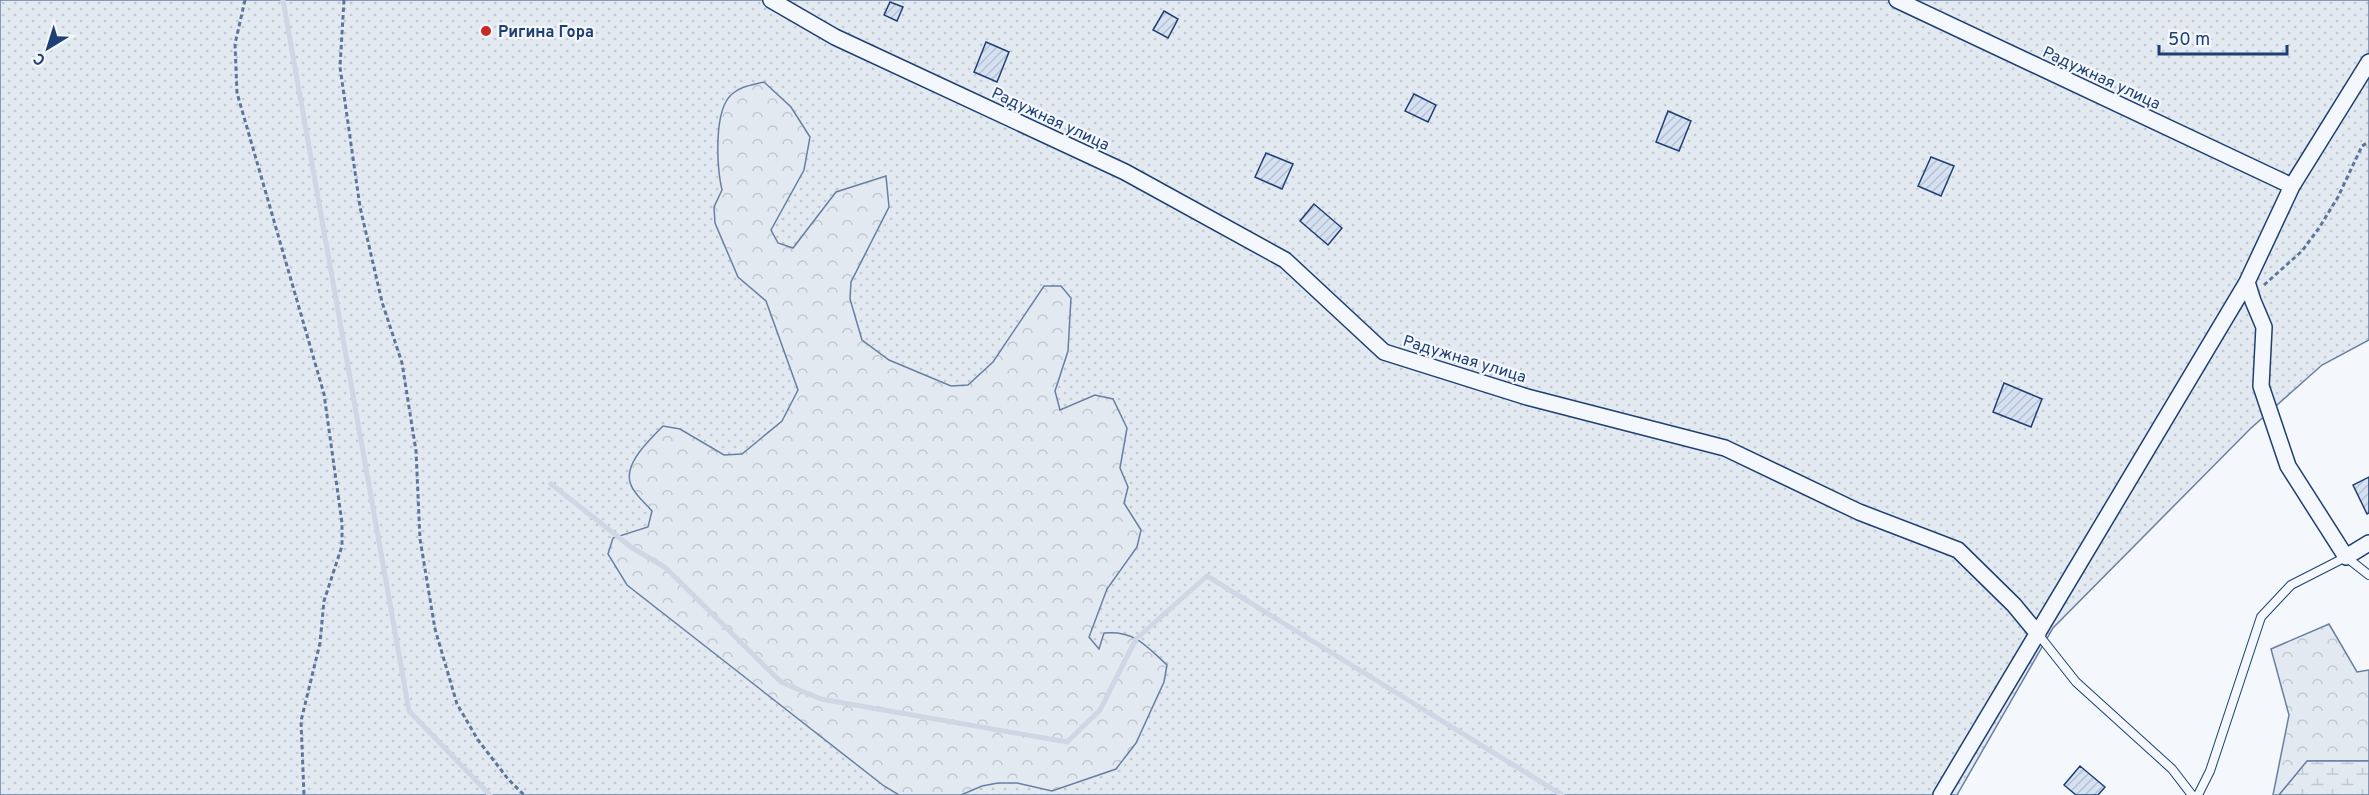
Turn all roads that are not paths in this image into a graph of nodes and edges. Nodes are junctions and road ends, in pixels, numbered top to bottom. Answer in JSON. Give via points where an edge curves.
{"nodes":[{"id":1,"x":771,"y":0,"type":"edge"},
{"id":2,"x":1897,"y":0,"type":"edge"},
{"id":3,"x":2369,"y":62,"type":"edge"},
{"id":4,"x":2292,"y":186,"type":"junction"},
{"id":5,"x":2247,"y":282,"type":"junction"},
{"id":6,"x":2369,"y":543,"type":"edge"},
{"id":7,"x":2346,"y":557,"type":"junction"},
{"id":8,"x":2369,"y":575,"type":"edge"},
{"id":9,"x":2038,"y":634,"type":"junction"},
{"id":10,"x":1941,"y":795,"type":"edge"},
{"id":11,"x":2192,"y":795,"type":"edge"},
{"id":12,"x":2198,"y":795,"type":"edge"}],
"edges":[{"from":1,"to":9,"type":"street","name":"Радужная улица","via":[[835,37],[1125,172],[1286,260],[1384,352],[1527,397],[1725,448],[1859,512],[1958,550]]},
{"from":2,"to":4,"type":"street","name":"Радужная улица"},
{"from":3,"to":4,"type":"street"},
{"from":4,"to":5,"type":"street"},
{"from":5,"to":7,"type":"street","via":[[2264,327],[2260,386],[2288,466]]},
{"from":5,"to":9,"type":"street"},
{"from":6,"to":7,"type":"street"},
{"from":7,"to":8,"type":"lane"},
{"from":7,"to":12,"type":"lane","via":[[2290,585],[2261,617],[2210,771]]},
{"from":9,"to":10,"type":"street"},
{"from":9,"to":11,"type":"lane","via":[[2076,682],[2172,769]]}]}
